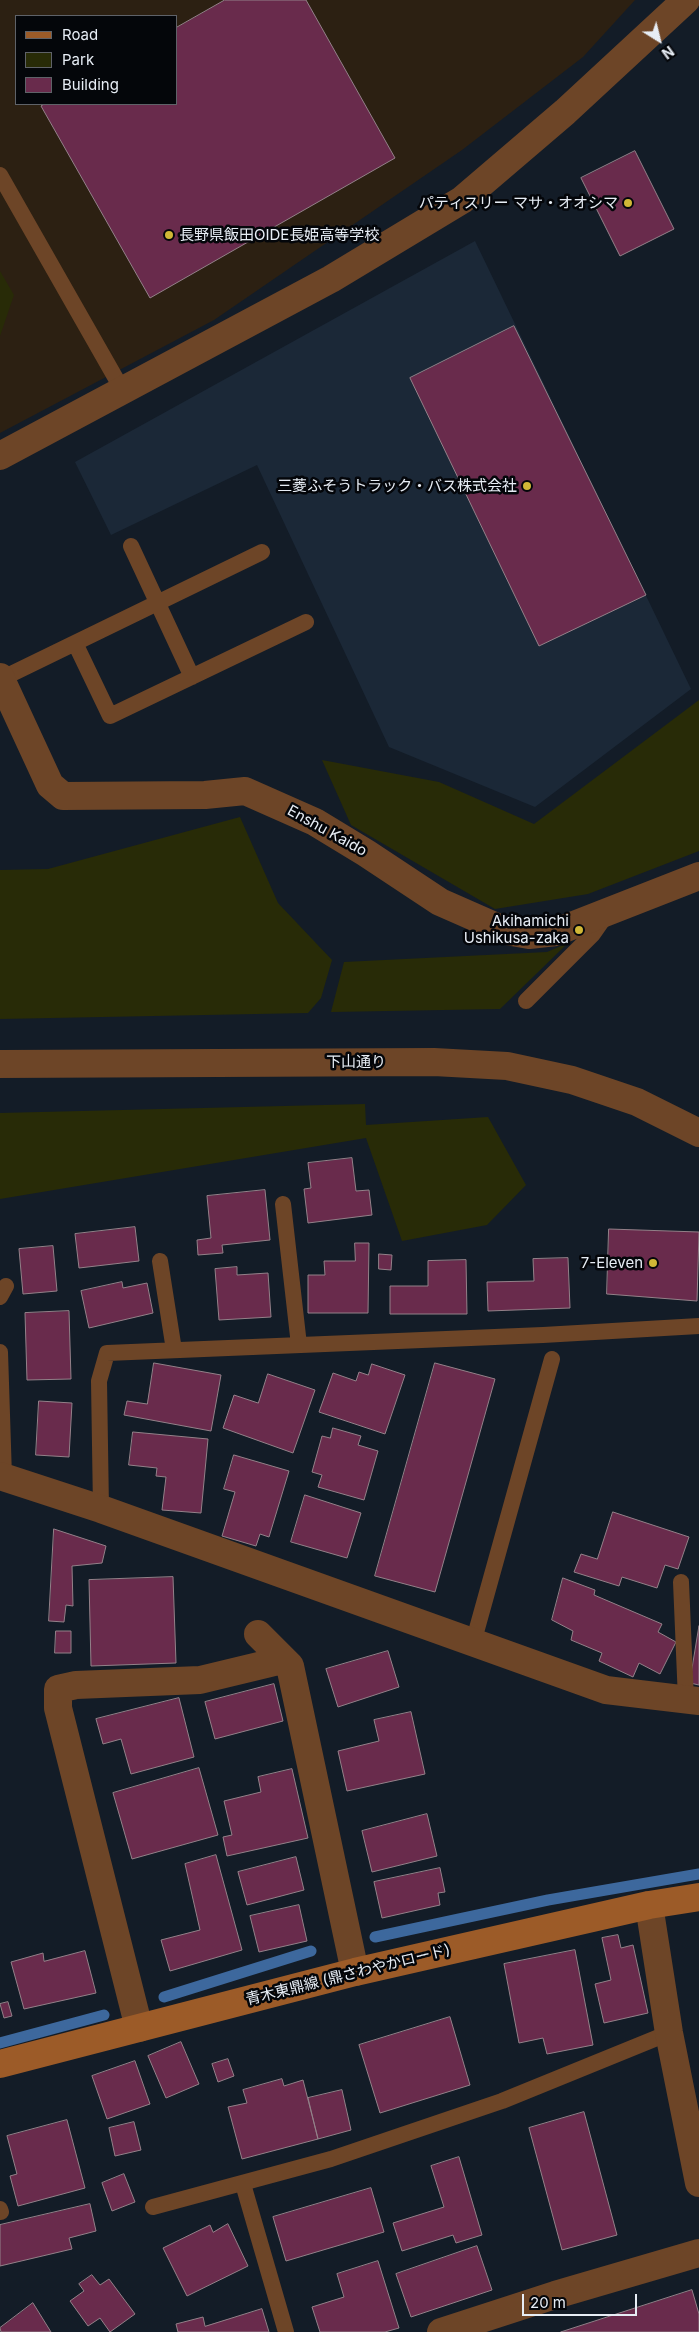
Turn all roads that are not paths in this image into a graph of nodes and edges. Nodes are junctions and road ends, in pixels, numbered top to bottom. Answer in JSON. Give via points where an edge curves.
{"nodes":[{"id":1,"x":686,"y":0,"type":"edge"},
{"id":2,"x":0,"y":175,"type":"edge"},
{"id":3,"x":123,"y":391,"type":"junction"},
{"id":4,"x":0,"y":456,"type":"edge"},
{"id":5,"x":131,"y":546,"type":"dead end"},
{"id":6,"x":262,"y":552,"type":"dead end"},
{"id":7,"x":158,"y":603,"type":"junction"},
{"id":8,"x":306,"y":622,"type":"dead end"},
{"id":9,"x":75,"y":642,"type":"junction"},
{"id":10,"x":192,"y":677,"type":"junction"},
{"id":11,"x":1,"y":678,"type":"edge"},
{"id":12,"x":699,"y":876,"type":"edge"},
{"id":13,"x":610,"y":910,"type":"junction"},
{"id":14,"x":526,"y":1001,"type":"dead end"},
{"id":15,"x":0,"y":1064,"type":"edge"},
{"id":16,"x":699,"y":1133,"type":"edge"},
{"id":17,"x":283,"y":1204,"type":"dead end"},
{"id":18,"x":160,"y":1261,"type":"dead end"},
{"id":19,"x":699,"y":1326,"type":"edge"},
{"id":20,"x":299,"y":1345,"type":"junction"},
{"id":21,"x":174,"y":1350,"type":"junction"},
{"id":22,"x":0,"y":1352,"type":"edge"},
{"id":23,"x":552,"y":1359,"type":"dead end"},
{"id":24,"x":2,"y":1477,"type":"edge"},
{"id":25,"x":102,"y":1509,"type":"junction"},
{"id":26,"x":681,"y":1582,"type":"dead end"},
{"id":27,"x":258,"y":1634,"type":"dead end"},
{"id":28,"x":473,"y":1643,"type":"junction"},
{"id":29,"x":284,"y":1660,"type":"junction"},
{"id":30,"x":692,"y":1701,"type":"edge"},
{"id":31,"x":699,"y":1898,"type":"edge"},
{"id":32,"x":649,"y":1905,"type":"junction"},
{"id":33,"x":355,"y":1972,"type":"junction"},
{"id":34,"x":139,"y":2028,"type":"junction"},
{"id":35,"x":669,"y":2033,"type":"junction"},
{"id":36,"x":0,"y":2064,"type":"edge"},
{"id":37,"x":243,"y":2184,"type":"junction"},
{"id":38,"x":699,"y":2184,"type":"edge"},
{"id":39,"x":153,"y":2207,"type":"dead end"},
{"id":40,"x":699,"y":2253,"type":"edge"},
{"id":41,"x":286,"y":2332,"type":"edge"},
{"id":42,"x":442,"y":2332,"type":"edge"}],
"edges":[{"from":1,"to":3,"type":"street","via":[[565,112],[462,200],[330,280]]},
{"from":2,"to":3,"type":"lane"},
{"from":3,"to":4,"type":"street"},
{"from":5,"to":7,"type":"lane"},
{"from":6,"to":7,"type":"lane"},
{"from":7,"to":9,"type":"lane"},
{"from":7,"to":10,"type":"lane"},
{"from":8,"to":10,"type":"lane"},
{"from":9,"to":10,"type":"lane","via":[[110,716]]},
{"from":9,"to":11,"type":"lane"},
{"from":11,"to":13,"type":"street","name":"Enshu Kaido","via":[[50,785],[64,796],[245,792],[315,822],[440,902],[506,931],[529,935],[556,932]]},
{"from":12,"to":13,"type":"street","name":"Enshu Kaido"},
{"from":13,"to":14,"type":"lane","via":[[593,934]]},
{"from":15,"to":16,"type":"street","name":"下山通り","via":[[434,1062],[507,1066],[572,1080],[637,1102]]},
{"from":17,"to":20,"type":"lane"},
{"from":18,"to":21,"type":"lane"},
{"from":19,"to":20,"type":"lane"},
{"from":20,"to":21,"type":"lane"},
{"from":21,"to":25,"type":"lane","via":[[107,1353],[99,1381]]},
{"from":22,"to":24,"type":"lane"},
{"from":23,"to":28,"type":"lane"},
{"from":24,"to":25,"type":"street"},
{"from":25,"to":28,"type":"street"},
{"from":26,"to":30,"type":"lane"},
{"from":27,"to":29,"type":"street"},
{"from":28,"to":30,"type":"street","via":[[606,1690]]},
{"from":29,"to":33,"type":"street","via":[[290,1666]]},
{"from":29,"to":34,"type":"street","via":[[200,1680],[58,1688],[58,1708]]},
{"from":31,"to":32,"type":"main road","name":"青木東鼎線 (鼎さわやかロード)"},
{"from":32,"to":33,"type":"main road","name":"青木東鼎線 (鼎さわやかロード)"},
{"from":32,"to":35,"type":"street"},
{"from":33,"to":34,"type":"main road","name":"青木東鼎線 (鼎さわやかロード)"},
{"from":34,"to":36,"type":"main road","name":"青木東鼎線 (鼎さわやかロード)"},
{"from":35,"to":37,"type":"lane","via":[[502,2101]]},
{"from":35,"to":38,"type":"street"},
{"from":37,"to":39,"type":"lane"},
{"from":37,"to":41,"type":"lane"},
{"from":40,"to":42,"type":"street"}]}
